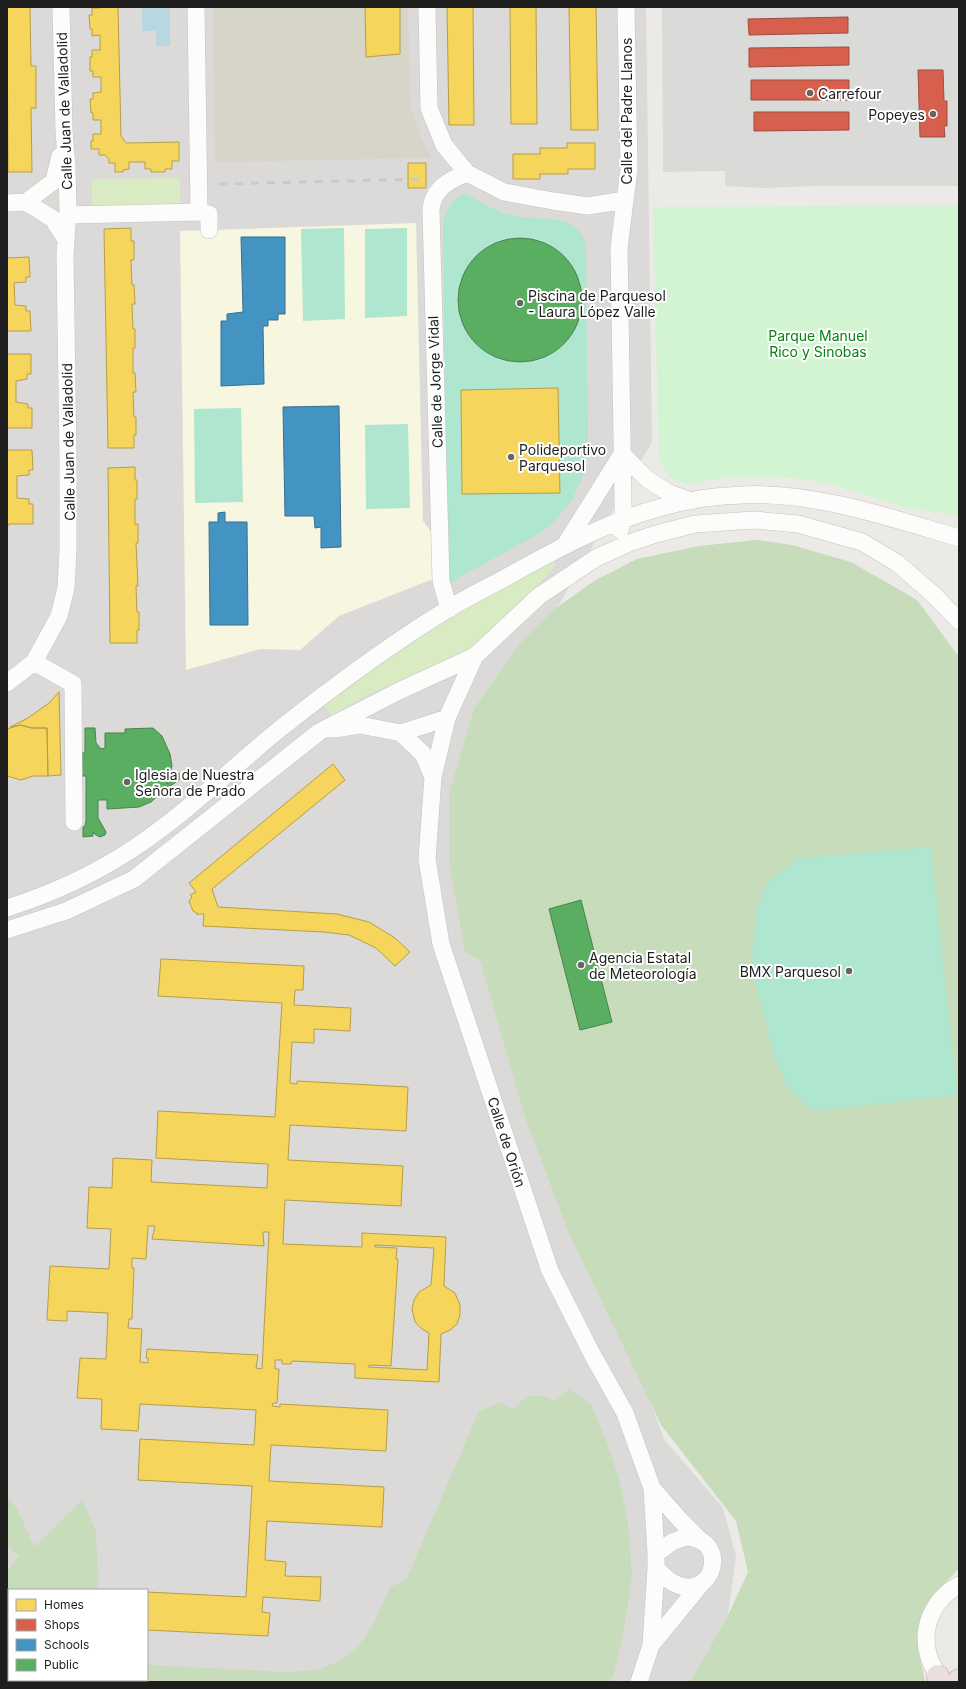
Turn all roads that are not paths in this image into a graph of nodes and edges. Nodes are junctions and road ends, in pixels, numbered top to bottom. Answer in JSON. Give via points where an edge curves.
{"nodes":[{"id":1,"x":60,"y":7,"type":"edge"},
{"id":2,"x":196,"y":7,"type":"edge"},
{"id":3,"x":426,"y":7,"type":"edge"},
{"id":4,"x":626,"y":7,"type":"edge"},
{"id":5,"x":64,"y":131,"type":"junction"},
{"id":6,"x":467,"y":173,"type":"junction"},
{"id":7,"x":625,"y":200,"type":"junction"},
{"id":8,"x":26,"y":202,"type":"junction"},
{"id":9,"x":7,"y":203,"type":"edge"},
{"id":10,"x":199,"y":212,"type":"junction"},
{"id":11,"x":68,"y":215,"type":"junction"},
{"id":12,"x":208,"y":230,"type":"dead end"},
{"id":13,"x":66,"y":240,"type":"junction"},
{"id":14,"x":622,"y":454,"type":"junction"},
{"id":15,"x":693,"y":501,"type":"junction"},
{"id":16,"x":623,"y":520,"type":"junction"},
{"id":17,"x":656,"y":534,"type":"junction"},
{"id":18,"x":959,"y":538,"type":"edge"},
{"id":19,"x":565,"y":545,"type":"junction"},
{"id":20,"x":539,"y":596,"type":"junction"},
{"id":21,"x":449,"y":609,"type":"junction"},
{"id":22,"x":959,"y":621,"type":"edge"},
{"id":23,"x":475,"y":656,"type":"junction"},
{"id":24,"x":34,"y":662,"type":"junction"},
{"id":25,"x":7,"y":683,"type":"edge"},
{"id":26,"x":447,"y":718,"type":"junction"},
{"id":27,"x":319,"y":732,"type":"junction"},
{"id":28,"x":401,"y":733,"type":"junction"},
{"id":29,"x":434,"y":777,"type":"junction"},
{"id":30,"x":74,"y":822,"type":"dead end"},
{"id":31,"x":7,"y":908,"type":"edge"},
{"id":32,"x":7,"y":930,"type":"edge"},
{"id":33,"x":652,"y":1488,"type":"junction"},
{"id":34,"x":700,"y":1540,"type":"junction"},
{"id":35,"x":656,"y":1561,"type":"junction"},
{"id":36,"x":701,"y":1584,"type":"junction"},
{"id":37,"x":959,"y":1585,"type":"edge"},
{"id":38,"x":651,"y":1645,"type":"junction"},
{"id":39,"x":948,"y":1680,"type":"edge"},
{"id":40,"x":639,"y":1682,"type":"edge"}],
"edges":[{"from":1,"to":5,"type":"street","name":"Calle Juan de Valladolid"},
{"from":2,"to":10,"type":"street"},
{"from":3,"to":6,"type":"street","via":[[429,108],[444,145]]},
{"from":4,"to":7,"type":"street","name":"Calle del Padre Llanos","via":[[629,169]]},
{"from":5,"to":8,"type":"street","via":[[54,181]]},
{"from":5,"to":11,"type":"street","name":"Calle Juan de Valladolid"},
{"from":6,"to":7,"type":"street","via":[[504,192],[553,201],[588,206]]},
{"from":6,"to":21,"type":"street","name":"Calle de Jorge Vidal","via":[[451,179],[436,192],[431,211],[441,581]]},
{"from":7,"to":14,"type":"street","name":"Calle del Padre Llanos","via":[[619,248]]},
{"from":8,"to":9,"type":"street"},
{"from":8,"to":13,"type":"street","via":[[53,219]]},
{"from":10,"to":11,"type":"street"},
{"from":10,"to":12,"type":"street","via":[[209,214]]},
{"from":11,"to":13,"type":"street","name":"Calle Juan de Valladolid"},
{"from":13,"to":24,"type":"street","name":"Calle Juan de Valladolid","via":[[66,588],[60,616]]},
{"from":14,"to":15,"type":"street","via":[[646,479],[669,493]]},
{"from":14,"to":16,"type":"street","name":"Calle del Padre Llanos"},
{"from":14,"to":19,"type":"street"},
{"from":15,"to":16,"type":"street","via":[[663,506]]},
{"from":15,"to":18,"type":"street","via":[[744,495],[824,501]]},
{"from":16,"to":17,"type":"street"},
{"from":16,"to":19,"type":"street"},
{"from":16,"to":20,"type":"street","name":"Calle del Padre Llanos","via":[[618,536],[564,566]]},
{"from":17,"to":20,"type":"street","via":[[596,558]]},
{"from":17,"to":22,"type":"street","via":[[695,524],[754,520],[798,524],[862,542],[897,563]]},
{"from":19,"to":21,"type":"street"},
{"from":20,"to":23,"type":"street"},
{"from":21,"to":31,"type":"street","via":[[330,691],[133,849],[73,882]]},
{"from":23,"to":26,"type":"street","name":"Calle de Orión"},
{"from":23,"to":27,"type":"street"},
{"from":24,"to":25,"type":"street","name":"Calle Juan de Valladolid"},
{"from":24,"to":30,"type":"street","via":[[73,684]]},
{"from":26,"to":28,"type":"street"},
{"from":26,"to":29,"type":"street","name":"Calle de Orión"},
{"from":27,"to":28,"type":"street","via":[[360,725]]},
{"from":27,"to":32,"type":"street","via":[[134,879],[66,911]]},
{"from":28,"to":29,"type":"street","via":[[423,754]]},
{"from":29,"to":33,"type":"street","name":"Calle de Orión","via":[[427,859],[441,944],[550,1271],[625,1413]]},
{"from":33,"to":34,"type":"street","name":"Calle de Orión"},
{"from":33,"to":35,"type":"street","name":"Calle de Orión"},
{"from":34,"to":35,"type":"street","via":[[693,1537],[678,1538]]},
{"from":34,"to":36,"type":"street","name":"Calle de Orión","via":[[710,1549],[713,1560],[711,1572]]},
{"from":35,"to":36,"type":"street","via":[[666,1578],[680,1586],[694,1587]]},
{"from":35,"to":38,"type":"street","name":"Calle de Orión"},
{"from":36,"to":38,"type":"street","name":"Calle de Orión"},
{"from":37,"to":39,"type":"street","via":[[948,1592],[934,1608],[927,1629],[929,1662]]},
{"from":38,"to":40,"type":"street","name":"Calle de Orión"}]}
